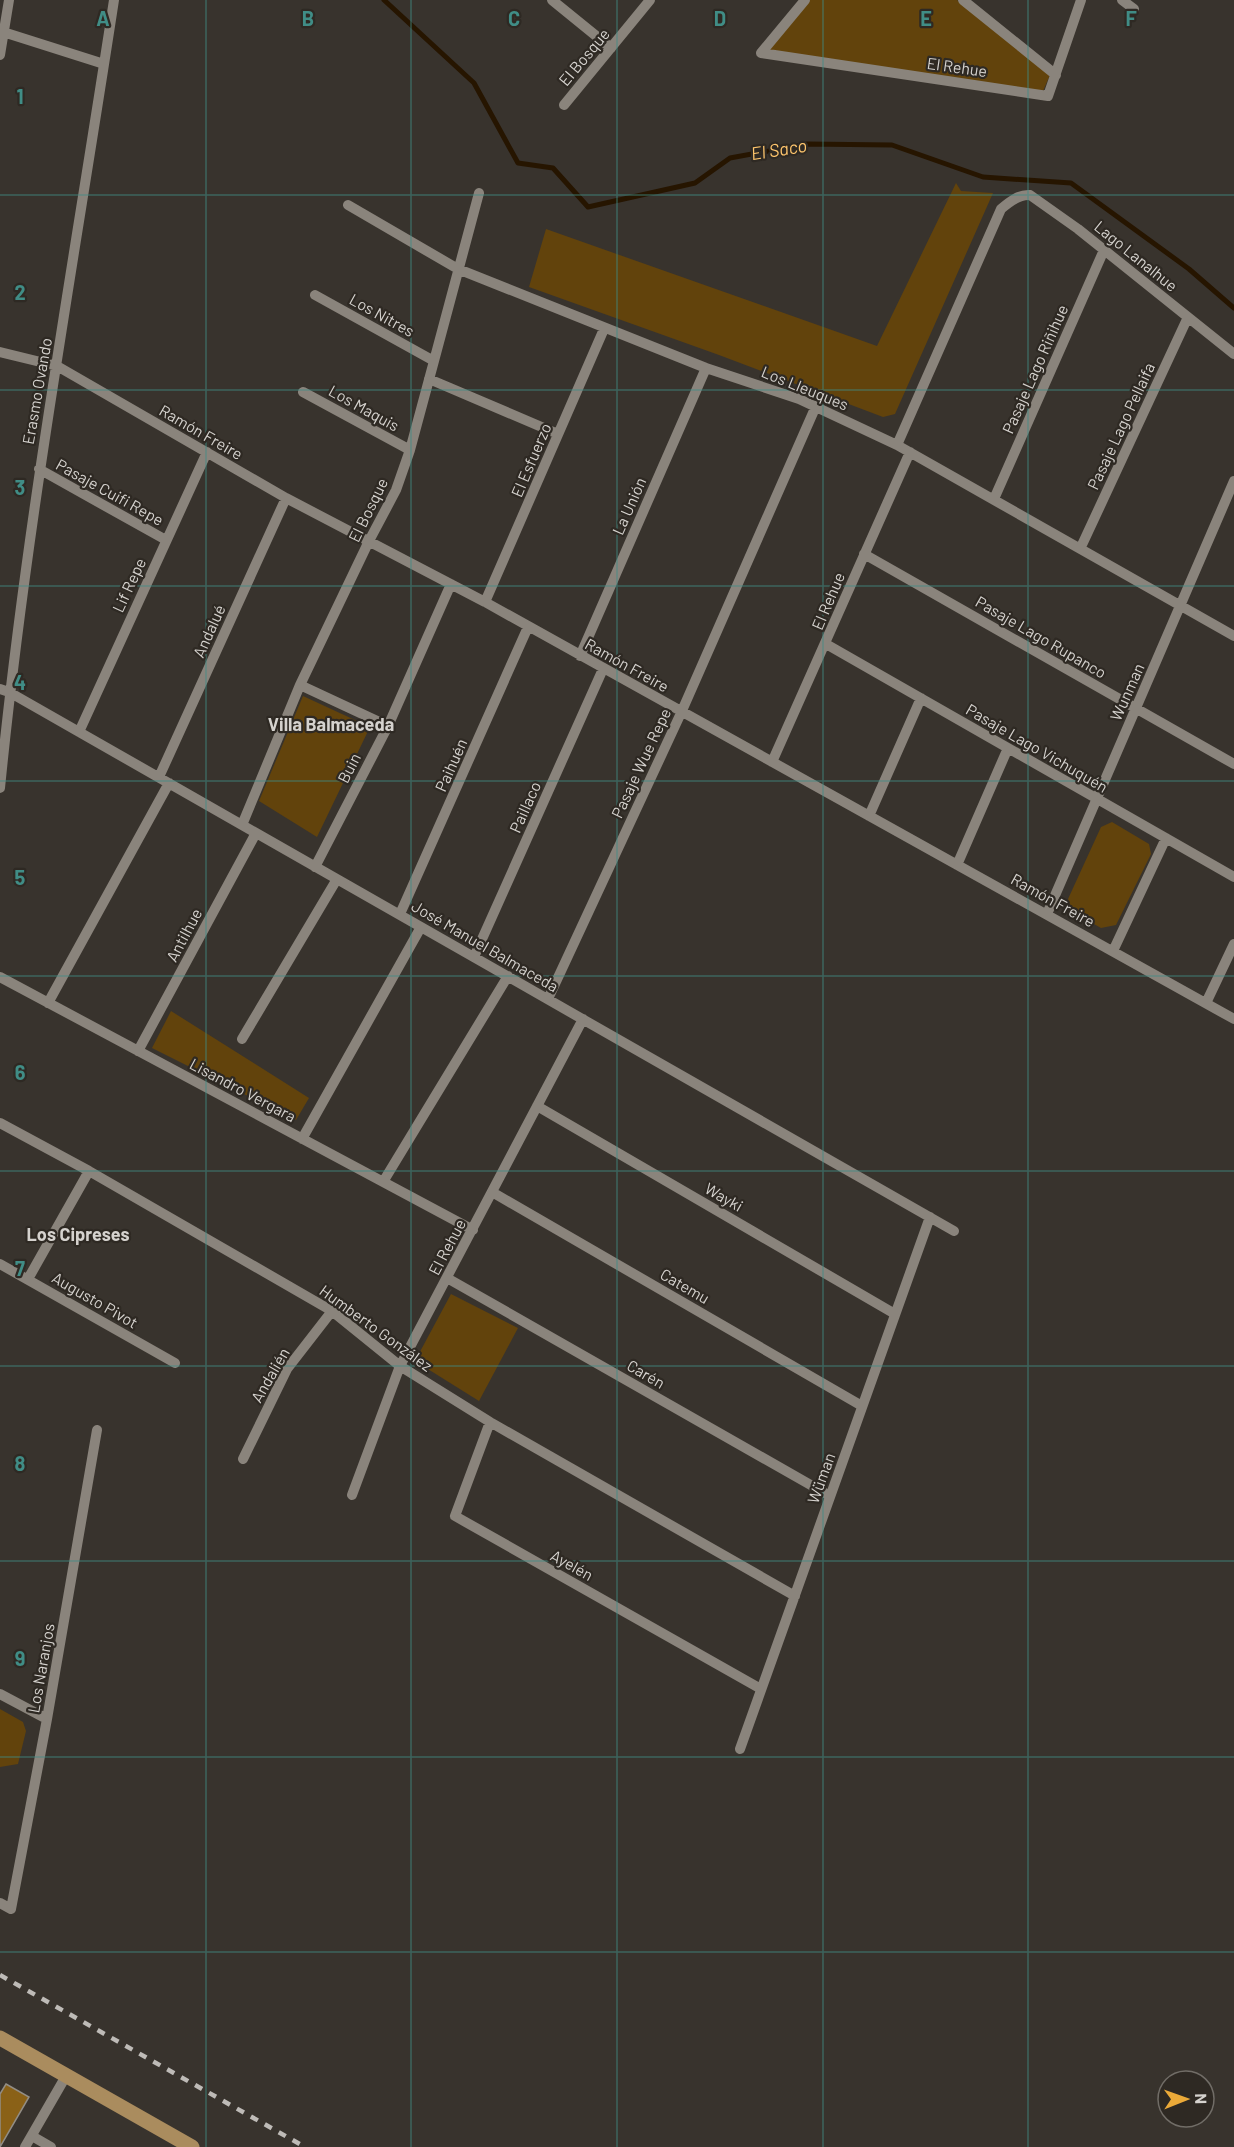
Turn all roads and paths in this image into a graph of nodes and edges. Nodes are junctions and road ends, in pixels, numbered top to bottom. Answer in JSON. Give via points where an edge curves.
{"nodes":[{"id":1,"x":9,"y":0,"type":"edge"},
{"id":2,"x":114,"y":0,"type":"edge"},
{"id":3,"x":552,"y":0,"type":"edge"},
{"id":4,"x":650,"y":0,"type":"edge"},
{"id":5,"x":805,"y":0,"type":"edge"},
{"id":6,"x":963,"y":0,"type":"edge"},
{"id":7,"x":1081,"y":0,"type":"edge"},
{"id":8,"x":1122,"y":0,"type":"edge"},
{"id":9,"x":1134,"y":9,"type":"dead end"},
{"id":10,"x":2,"y":32,"type":"edge"},
{"id":11,"x":611,"y":48,"type":"junction"},
{"id":12,"x":0,"y":55,"type":"edge"},
{"id":13,"x":104,"y":64,"type":"junction"},
{"id":14,"x":1056,"y":75,"type":"junction"},
{"id":15,"x":564,"y":105,"type":"dead end"},
{"id":16,"x":479,"y":193,"type":"dead end"},
{"id":17,"x":348,"y":205,"type":"dead end"},
{"id":18,"x":1104,"y":250,"type":"junction"},
{"id":19,"x":458,"y":269,"type":"junction"},
{"id":20,"x":315,"y":295,"type":"dead end"},
{"id":21,"x":1188,"y":317,"type":"junction"},
{"id":22,"x":604,"y":329,"type":"junction"},
{"id":23,"x":0,"y":352,"type":"edge"},
{"id":24,"x":1234,"y":354,"type":"edge"},
{"id":25,"x":434,"y":362,"type":"junction"},
{"id":26,"x":57,"y":366,"type":"junction"},
{"id":27,"x":706,"y":368,"type":"junction"},
{"id":28,"x":429,"y":379,"type":"junction"},
{"id":29,"x":303,"y":392,"type":"dead end"},
{"id":30,"x":816,"y":406,"type":"junction"},
{"id":31,"x":558,"y":434,"type":"junction"},
{"id":32,"x":897,"y":445,"type":"junction"},
{"id":33,"x":410,"y":450,"type":"junction"},
{"id":34,"x":207,"y":452,"type":"junction"},
{"id":35,"x":910,"y":452,"type":"junction"},
{"id":36,"x":39,"y":469,"type":"junction"},
{"id":37,"x":1234,"y":481,"type":"edge"},
{"id":38,"x":286,"y":498,"type":"junction"},
{"id":39,"x":994,"y":499,"type":"junction"},
{"id":40,"x":166,"y":540,"type":"junction"},
{"id":41,"x":369,"y":541,"type":"junction"},
{"id":42,"x":1081,"y":548,"type":"junction"},
{"id":43,"x":864,"y":554,"type":"junction"},
{"id":44,"x":451,"y":584,"type":"junction"},
{"id":45,"x":485,"y":602,"type":"junction"},
{"id":46,"x":1181,"y":605,"type":"junction"},
{"id":47,"x":528,"y":627,"type":"junction"},
{"id":48,"x":1234,"y":636,"type":"edge"},
{"id":49,"x":826,"y":645,"type":"junction"},
{"id":50,"x":580,"y":656,"type":"junction"},
{"id":51,"x":603,"y":669,"type":"junction"},
{"id":52,"x":300,"y":685,"type":"junction"},
{"id":53,"x":5,"y":690,"type":"edge"},
{"id":54,"x":921,"y":698,"type":"junction"},
{"id":55,"x":1136,"y":708,"type":"junction"},
{"id":56,"x":681,"y":713,"type":"junction"},
{"id":57,"x":388,"y":726,"type":"junction"},
{"id":58,"x":79,"y":732,"type":"junction"},
{"id":59,"x":1008,"y":748,"type":"junction"},
{"id":60,"x":772,"y":762,"type":"junction"},
{"id":61,"x":1234,"y":764,"type":"edge"},
{"id":62,"x":164,"y":780,"type":"junction"},
{"id":63,"x":0,"y":788,"type":"edge"},
{"id":64,"x":1096,"y":798,"type":"junction"},
{"id":65,"x":869,"y":816,"type":"junction"},
{"id":66,"x":242,"y":825,"type":"junction"},
{"id":67,"x":256,"y":833,"type":"junction"},
{"id":68,"x":1166,"y":838,"type":"junction"},
{"id":69,"x":957,"y":865,"type":"junction"},
{"id":70,"x":315,"y":867,"type":"junction"},
{"id":71,"x":1234,"y":877,"type":"edge"},
{"id":72,"x":337,"y":879,"type":"junction"},
{"id":73,"x":400,"y":914,"type":"junction"},
{"id":74,"x":1047,"y":914,"type":"junction"},
{"id":75,"x":421,"y":927,"type":"junction"},
{"id":76,"x":1234,"y":944,"type":"edge"},
{"id":77,"x":1113,"y":951,"type":"junction"},
{"id":78,"x":474,"y":957,"type":"junction"},
{"id":79,"x":508,"y":976,"type":"junction"},
{"id":80,"x":0,"y":977,"type":"edge"},
{"id":81,"x":548,"y":999,"type":"junction"},
{"id":82,"x":48,"y":1003,"type":"junction"},
{"id":83,"x":1206,"y":1004,"type":"junction"},
{"id":84,"x":583,"y":1019,"type":"junction"},
{"id":85,"x":1234,"y":1020,"type":"edge"},
{"id":86,"x":242,"y":1039,"type":"dead end"},
{"id":87,"x":138,"y":1051,"type":"junction"},
{"id":88,"x":537,"y":1106,"type":"junction"},
{"id":89,"x":0,"y":1123,"type":"edge"},
{"id":90,"x":302,"y":1138,"type":"junction"},
{"id":91,"x":89,"y":1171,"type":"junction"},
{"id":92,"x":383,"y":1182,"type":"junction"},
{"id":93,"x":492,"y":1192,"type":"junction"},
{"id":94,"x":930,"y":1217,"type":"junction"},
{"id":95,"x":472,"y":1230,"type":"junction"},
{"id":96,"x":954,"y":1231,"type":"dead end"},
{"id":97,"x":0,"y":1264,"type":"edge"},
{"id":98,"x":447,"y":1278,"type":"junction"},
{"id":99,"x":28,"y":1279,"type":"junction"},
{"id":100,"x":332,"y":1311,"type":"junction"},
{"id":101,"x":895,"y":1314,"type":"junction"},
{"id":102,"x":175,"y":1363,"type":"dead end"},
{"id":103,"x":400,"y":1366,"type":"junction"},
{"id":104,"x":862,"y":1406,"type":"junction"},
{"id":105,"x":490,"y":1422,"type":"junction"},
{"id":106,"x":97,"y":1430,"type":"dead end"},
{"id":107,"x":243,"y":1459,"type":"dead end"},
{"id":108,"x":352,"y":1495,"type":"dead end"},
{"id":109,"x":830,"y":1496,"type":"junction"},
{"id":110,"x":795,"y":1596,"type":"junction"},
{"id":111,"x":761,"y":1689,"type":"junction"},
{"id":112,"x":0,"y":1694,"type":"edge"},
{"id":113,"x":47,"y":1719,"type":"junction"},
{"id":114,"x":740,"y":1749,"type":"dead end"},
{"id":115,"x":0,"y":1903,"type":"edge"},
{"id":116,"x":0,"y":2038,"type":"edge"},
{"id":117,"x":66,"y":2076,"type":"junction"},
{"id":118,"x":32,"y":2136,"type":"junction"},
{"id":119,"x":25,"y":2147,"type":"edge"},
{"id":120,"x":51,"y":2147,"type":"edge"},
{"id":121,"x":192,"y":2147,"type":"edge"}],
"edges":[{"from":1,"to":10,"type":"street"},
{"from":2,"to":13,"type":"street","name":"Erasmo Ovando"},
{"from":3,"to":11,"type":"street"},
{"from":4,"to":11,"type":"street","name":"El Bosque"},
{"from":5,"to":14,"type":"street","name":"El Rehue","via":[[761,53],[1048,96]]},
{"from":6,"to":14,"type":"street"},
{"from":7,"to":14,"type":"street","name":"El Rehue"},
{"from":8,"to":9,"type":"street"},
{"from":10,"to":12,"type":"street"},
{"from":10,"to":13,"type":"street"},
{"from":11,"to":15,"type":"street","name":"El Bosque"},
{"from":13,"to":26,"type":"street","name":"Erasmo Ovando"},
{"from":16,"to":19,"type":"street","name":"El Bosque"},
{"from":17,"to":19,"type":"street","name":"Los Lleuques"},
{"from":18,"to":21,"type":"street","name":"Lago Lanalhue"},
{"from":18,"to":32,"type":"street","name":"Lago Lanalhue","via":[[1030,195],[1001,208]]},
{"from":18,"to":39,"type":"street","name":"Pasaje Lago Riñihue"},
{"from":19,"to":22,"type":"street","name":"Los Lleuques"},
{"from":19,"to":25,"type":"street","name":"El Bosque"},
{"from":20,"to":25,"type":"street","name":"Los Nitres"},
{"from":21,"to":24,"type":"street","name":"Lago Lanalhue"},
{"from":21,"to":42,"type":"street","name":"Pasaje Lago Pellaifa"},
{"from":22,"to":27,"type":"street","name":"Los Lleuques"},
{"from":22,"to":31,"type":"street","name":"El Esfuerzo"},
{"from":23,"to":26,"type":"street","name":"Ramón Freire"},
{"from":25,"to":28,"type":"street","name":"El Bosque"},
{"from":26,"to":34,"type":"street","name":"Ramón Freire"},
{"from":26,"to":36,"type":"street","name":"Erasmo Ovando"},
{"from":27,"to":30,"type":"street","name":"Los Lleuques"},
{"from":27,"to":50,"type":"street","name":"La Unión"},
{"from":28,"to":31,"type":"street"},
{"from":28,"to":33,"type":"street","name":"El Bosque"},
{"from":29,"to":33,"type":"street","name":"Los Maquis"},
{"from":30,"to":32,"type":"street","name":"Los Lleuques"},
{"from":30,"to":56,"type":"street","name":"Pasaje Wue Repe"},
{"from":31,"to":45,"type":"street","name":"El Esfuerzo"},
{"from":32,"to":35,"type":"street","name":"Los Lleuques"},
{"from":33,"to":41,"type":"street","name":"El Bosque","via":[[396,490]]},
{"from":34,"to":38,"type":"street","name":"Ramón Freire"},
{"from":34,"to":40,"type":"street","name":"Lif Repe"},
{"from":35,"to":39,"type":"street","name":"Los Lleuques"},
{"from":35,"to":43,"type":"street","name":"El Rehue"},
{"from":36,"to":40,"type":"street","name":"Pasaje Cuifi Repe"},
{"from":36,"to":53,"type":"street","name":"Erasmo Ovando"},
{"from":37,"to":46,"type":"street","name":"Wunman"},
{"from":38,"to":41,"type":"street","name":"Ramón Freire"},
{"from":38,"to":62,"type":"street","name":"Andalué"},
{"from":39,"to":42,"type":"street","name":"Los Lleuques"},
{"from":40,"to":58,"type":"street","name":"Lif Repe"},
{"from":41,"to":44,"type":"street","name":"Ramón Freire"},
{"from":41,"to":52,"type":"street","name":"El Bosque"},
{"from":42,"to":46,"type":"street","name":"Los Lleuques"},
{"from":43,"to":49,"type":"street","name":"El Rehue"},
{"from":43,"to":55,"type":"street","name":"Pasaje Lago Rupanco"},
{"from":44,"to":45,"type":"street","name":"Ramón Freire"},
{"from":44,"to":57,"type":"street","name":"Buin"},
{"from":45,"to":47,"type":"street","name":"Ramón Freire"},
{"from":46,"to":48,"type":"street","name":"Los Lleuques"},
{"from":46,"to":55,"type":"street","name":"Wunman"},
{"from":47,"to":50,"type":"street","name":"Ramón Freire"},
{"from":47,"to":73,"type":"street","name":"Paihuén"},
{"from":49,"to":54,"type":"street","name":"Pasaje Lago Vichuquén"},
{"from":49,"to":60,"type":"street","name":"El Rehue"},
{"from":50,"to":51,"type":"street","name":"Ramón Freire"},
{"from":51,"to":56,"type":"street","name":"Ramón Freire"},
{"from":51,"to":78,"type":"street","name":"Paillaco"},
{"from":52,"to":57,"type":"street"},
{"from":52,"to":66,"type":"street","name":"El Bosque"},
{"from":53,"to":58,"type":"street","name":"José Manuel Balmaceda"},
{"from":53,"to":63,"type":"street","name":"Erasmo Ovando"},
{"from":54,"to":59,"type":"street","name":"Pasaje Lago Vichuquén"},
{"from":54,"to":65,"type":"street"},
{"from":55,"to":61,"type":"street","name":"Pasaje Lago Rupanco"},
{"from":55,"to":64,"type":"street","name":"Wunman"},
{"from":56,"to":60,"type":"street","name":"Ramón Freire"},
{"from":56,"to":81,"type":"street","name":"Pasaje Wue Repe"},
{"from":57,"to":70,"type":"street","name":"Buin"},
{"from":58,"to":62,"type":"street","name":"José Manuel Balmaceda"},
{"from":59,"to":64,"type":"street","name":"Pasaje Lago Vichuquén"},
{"from":59,"to":69,"type":"street"},
{"from":60,"to":65,"type":"street","name":"Ramón Freire"},
{"from":62,"to":66,"type":"street","name":"José Manuel Balmaceda"},
{"from":62,"to":82,"type":"street","name":"Andalué"},
{"from":64,"to":68,"type":"street","name":"Pasaje Lago Vichuquén"},
{"from":64,"to":74,"type":"street","name":"Wunman"},
{"from":65,"to":69,"type":"street","name":"Ramón Freire"},
{"from":66,"to":67,"type":"street","name":"José Manuel Balmaceda"},
{"from":67,"to":70,"type":"street","name":"José Manuel Balmaceda"},
{"from":67,"to":87,"type":"street","name":"Antilhue"},
{"from":68,"to":71,"type":"street","name":"Pasaje Lago Vichuquén"},
{"from":68,"to":77,"type":"street"},
{"from":69,"to":74,"type":"street","name":"Ramón Freire"},
{"from":70,"to":72,"type":"street","name":"José Manuel Balmaceda"},
{"from":72,"to":73,"type":"street","name":"José Manuel Balmaceda"},
{"from":72,"to":86,"type":"street"},
{"from":73,"to":75,"type":"street","name":"José Manuel Balmaceda"},
{"from":74,"to":77,"type":"street","name":"Ramón Freire"},
{"from":75,"to":78,"type":"street","name":"José Manuel Balmaceda"},
{"from":75,"to":90,"type":"street"},
{"from":76,"to":83,"type":"street"},
{"from":77,"to":83,"type":"street","name":"Ramón Freire"},
{"from":78,"to":79,"type":"street","name":"José Manuel Balmaceda"},
{"from":79,"to":81,"type":"street","name":"José Manuel Balmaceda"},
{"from":79,"to":92,"type":"street"},
{"from":80,"to":82,"type":"street","name":"Lisandro Vergara"},
{"from":81,"to":84,"type":"street","name":"José Manuel Balmaceda"},
{"from":82,"to":87,"type":"street","name":"Lisandro Vergara"},
{"from":83,"to":85,"type":"street","name":"Ramón Freire"},
{"from":84,"to":88,"type":"street","name":"El Rehue"},
{"from":84,"to":94,"type":"street","name":"José Manuel Balmaceda"},
{"from":87,"to":90,"type":"street","name":"Lisandro Vergara"},
{"from":88,"to":93,"type":"street","name":"El Rehue"},
{"from":88,"to":101,"type":"street","name":"Wayki"},
{"from":89,"to":91,"type":"street","name":"Humberto González"},
{"from":90,"to":92,"type":"street","name":"Lisandro Vergara"},
{"from":91,"to":99,"type":"street"},
{"from":91,"to":100,"type":"street","name":"Humberto González"},
{"from":92,"to":95,"type":"street","name":"Lisandro Vergara"},
{"from":93,"to":95,"type":"street","name":"El Rehue"},
{"from":93,"to":104,"type":"street","name":"Catemu"},
{"from":94,"to":96,"type":"street","name":"José Manuel Balmaceda"},
{"from":94,"to":101,"type":"street","name":"Wüman"},
{"from":95,"to":98,"type":"street","name":"El Rehue"},
{"from":97,"to":99,"type":"street","name":"Augusto Pivot"},
{"from":98,"to":103,"type":"street","name":"El Rehue"},
{"from":98,"to":109,"type":"street","name":"Carén"},
{"from":99,"to":102,"type":"street","name":"Augusto Pivot"},
{"from":100,"to":103,"type":"street","name":"Humberto González"},
{"from":100,"to":107,"type":"street","name":"Andalién","via":[[287,1370]]},
{"from":101,"to":104,"type":"street","name":"Wüman"},
{"from":103,"to":105,"type":"street","name":"Humberto González"},
{"from":103,"to":108,"type":"street","name":"El Rehue"},
{"from":104,"to":109,"type":"street","name":"Wüman"},
{"from":105,"to":110,"type":"street","name":"Humberto González"},
{"from":105,"to":111,"type":"street","name":"Ayelén","via":[[455,1516]]},
{"from":106,"to":113,"type":"street","name":"Los Naranjos"},
{"from":109,"to":110,"type":"street","name":"Wüman"},
{"from":110,"to":111,"type":"street","name":"Wüman"},
{"from":111,"to":114,"type":"street","name":"Wüman"},
{"from":112,"to":113,"type":"street"},
{"from":113,"to":115,"type":"street","name":"Los Naranjos","via":[[11,1910]]},
{"from":116,"to":117,"type":"main road"},
{"from":117,"to":118,"type":"street"},
{"from":117,"to":121,"type":"main road"},
{"from":118,"to":119,"type":"street"},
{"from":118,"to":120,"type":"street"}]}
